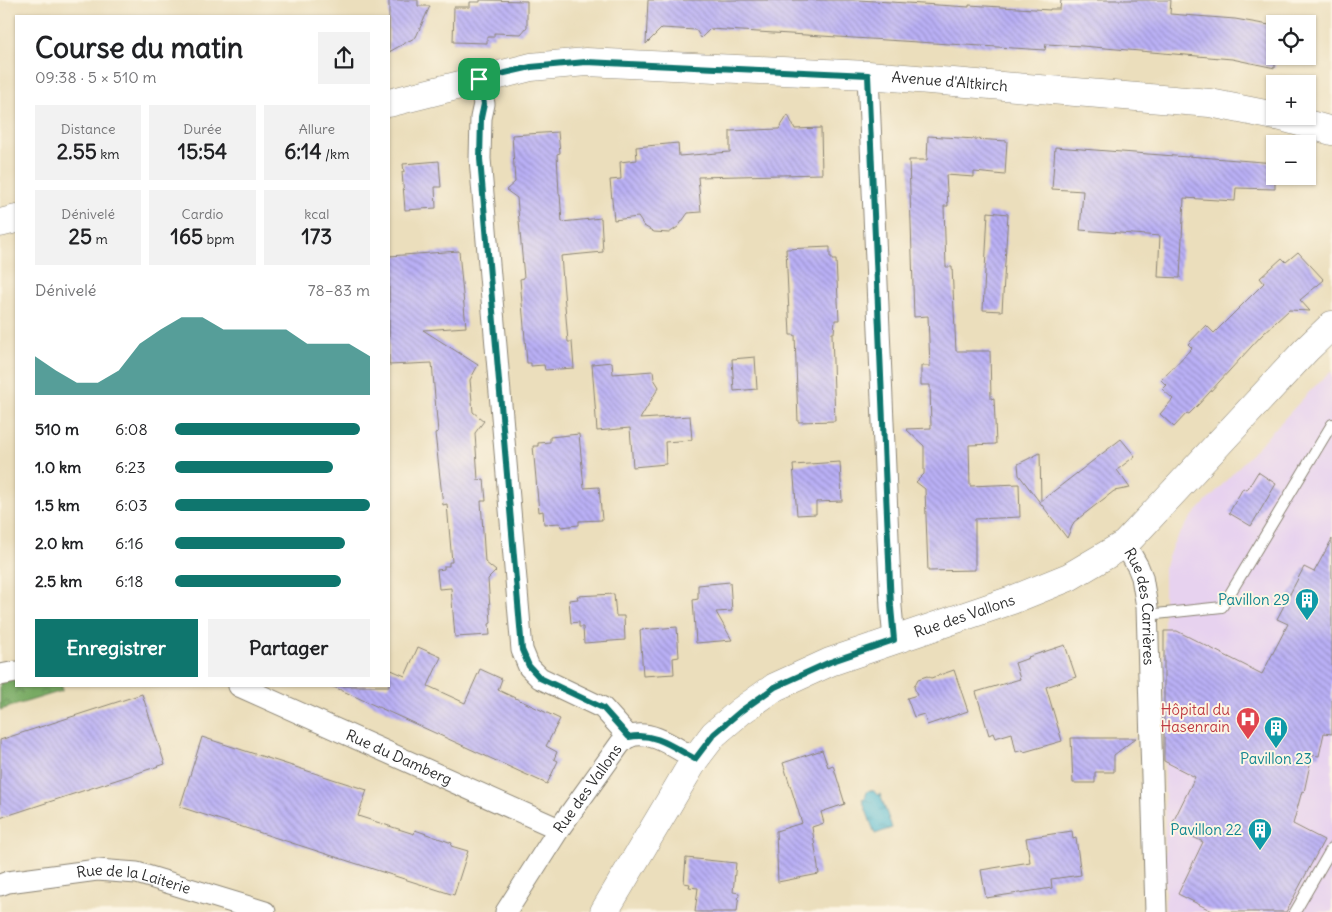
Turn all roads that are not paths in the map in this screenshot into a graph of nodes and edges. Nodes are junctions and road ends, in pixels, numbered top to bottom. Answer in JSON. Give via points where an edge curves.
{"nodes":[{"id":1,"x":868,"y":75,"type":"junction"},
{"id":2,"x":479,"y":79,"type":"junction"},
{"id":3,"x":390,"y":103,"type":"edge"},
{"id":4,"x":1266,"y":114,"type":"edge"},
{"id":5,"x":1308,"y":125,"type":"edge"},
{"id":6,"x":1332,"y":132,"type":"edge"},
{"id":7,"x":15,"y":219,"type":"edge"},
{"id":8,"x":0,"y":223,"type":"edge"},
{"id":9,"x":1332,"y":325,"type":"edge"},
{"id":10,"x":1332,"y":424,"type":"edge"},
{"id":11,"x":1125,"y":544,"type":"junction"},
{"id":12,"x":1147,"y":615,"type":"junction"},
{"id":13,"x":894,"y":640,"type":"junction"},
{"id":14,"x":15,"y":672,"type":"edge"},
{"id":15,"x":0,"y":675,"type":"edge"},
{"id":16,"x":242,"y":687,"type":"edge"},
{"id":17,"x":629,"y":737,"type":"junction"},
{"id":18,"x":695,"y":759,"type":"junction"},
{"id":19,"x":558,"y":829,"type":"junction"},
{"id":20,"x":1332,"y":848,"type":"edge"},
{"id":21,"x":0,"y":885,"type":"edge"},
{"id":22,"x":265,"y":912,"type":"edge"},
{"id":23,"x":506,"y":912,"type":"edge"},
{"id":24,"x":604,"y":912,"type":"edge"},
{"id":25,"x":1156,"y":912,"type":"edge"},
{"id":26,"x":1295,"y":912,"type":"edge"}],
"edges":[{"from":1,"to":2,"type":"main road","name":"Avenue d'Altkirch","via":[[586,62],[531,67]]},
{"from":1,"to":4,"type":"main road","name":"Avenue d'Altkirch","via":[[1210,103]]},
{"from":1,"to":13,"type":"street"},
{"from":2,"to":3,"type":"main road","name":"Avenue d'Altkirch"},
{"from":2,"to":17,"type":"street","via":[[484,104],[480,159],[522,650],[529,666],[540,678],[603,708]]},
{"from":5,"to":6,"type":"main road","name":"Avenue d'Altkirch"},
{"from":7,"to":8,"type":"main road"},
{"from":9,"to":11,"type":"main road","name":"Rue des Carrières"},
{"from":10,"to":12,"type":"lane","via":[[1222,607]]},
{"from":11,"to":12,"type":"street","name":"Rue des Carrières","via":[[1142,577]]},
{"from":11,"to":13,"type":"main road","name":"Rue des Vallons","via":[[1069,577]]},
{"from":12,"to":25,"type":"street","name":"Rue des Carrières"},
{"from":13,"to":18,"type":"main road","name":"Rue des Vallons","via":[[830,662],[775,687],[714,734]]},
{"from":14,"to":15,"type":"street"},
{"from":16,"to":19,"type":"street","name":"Rue du Damberg"},
{"from":17,"to":18,"type":"street","name":"Rue des Vallons","via":[[643,734],[656,738]]},
{"from":17,"to":19,"type":"street","name":"Rue des Vallons","via":[[620,744]]},
{"from":18,"to":24,"type":"main road"},
{"from":19,"to":23,"type":"street","name":"Rue des Vallons"},
{"from":20,"to":26,"type":"lane"},
{"from":21,"to":22,"type":"street","name":"Rue de la Laiterie","via":[[98,870],[137,873]]}]}
